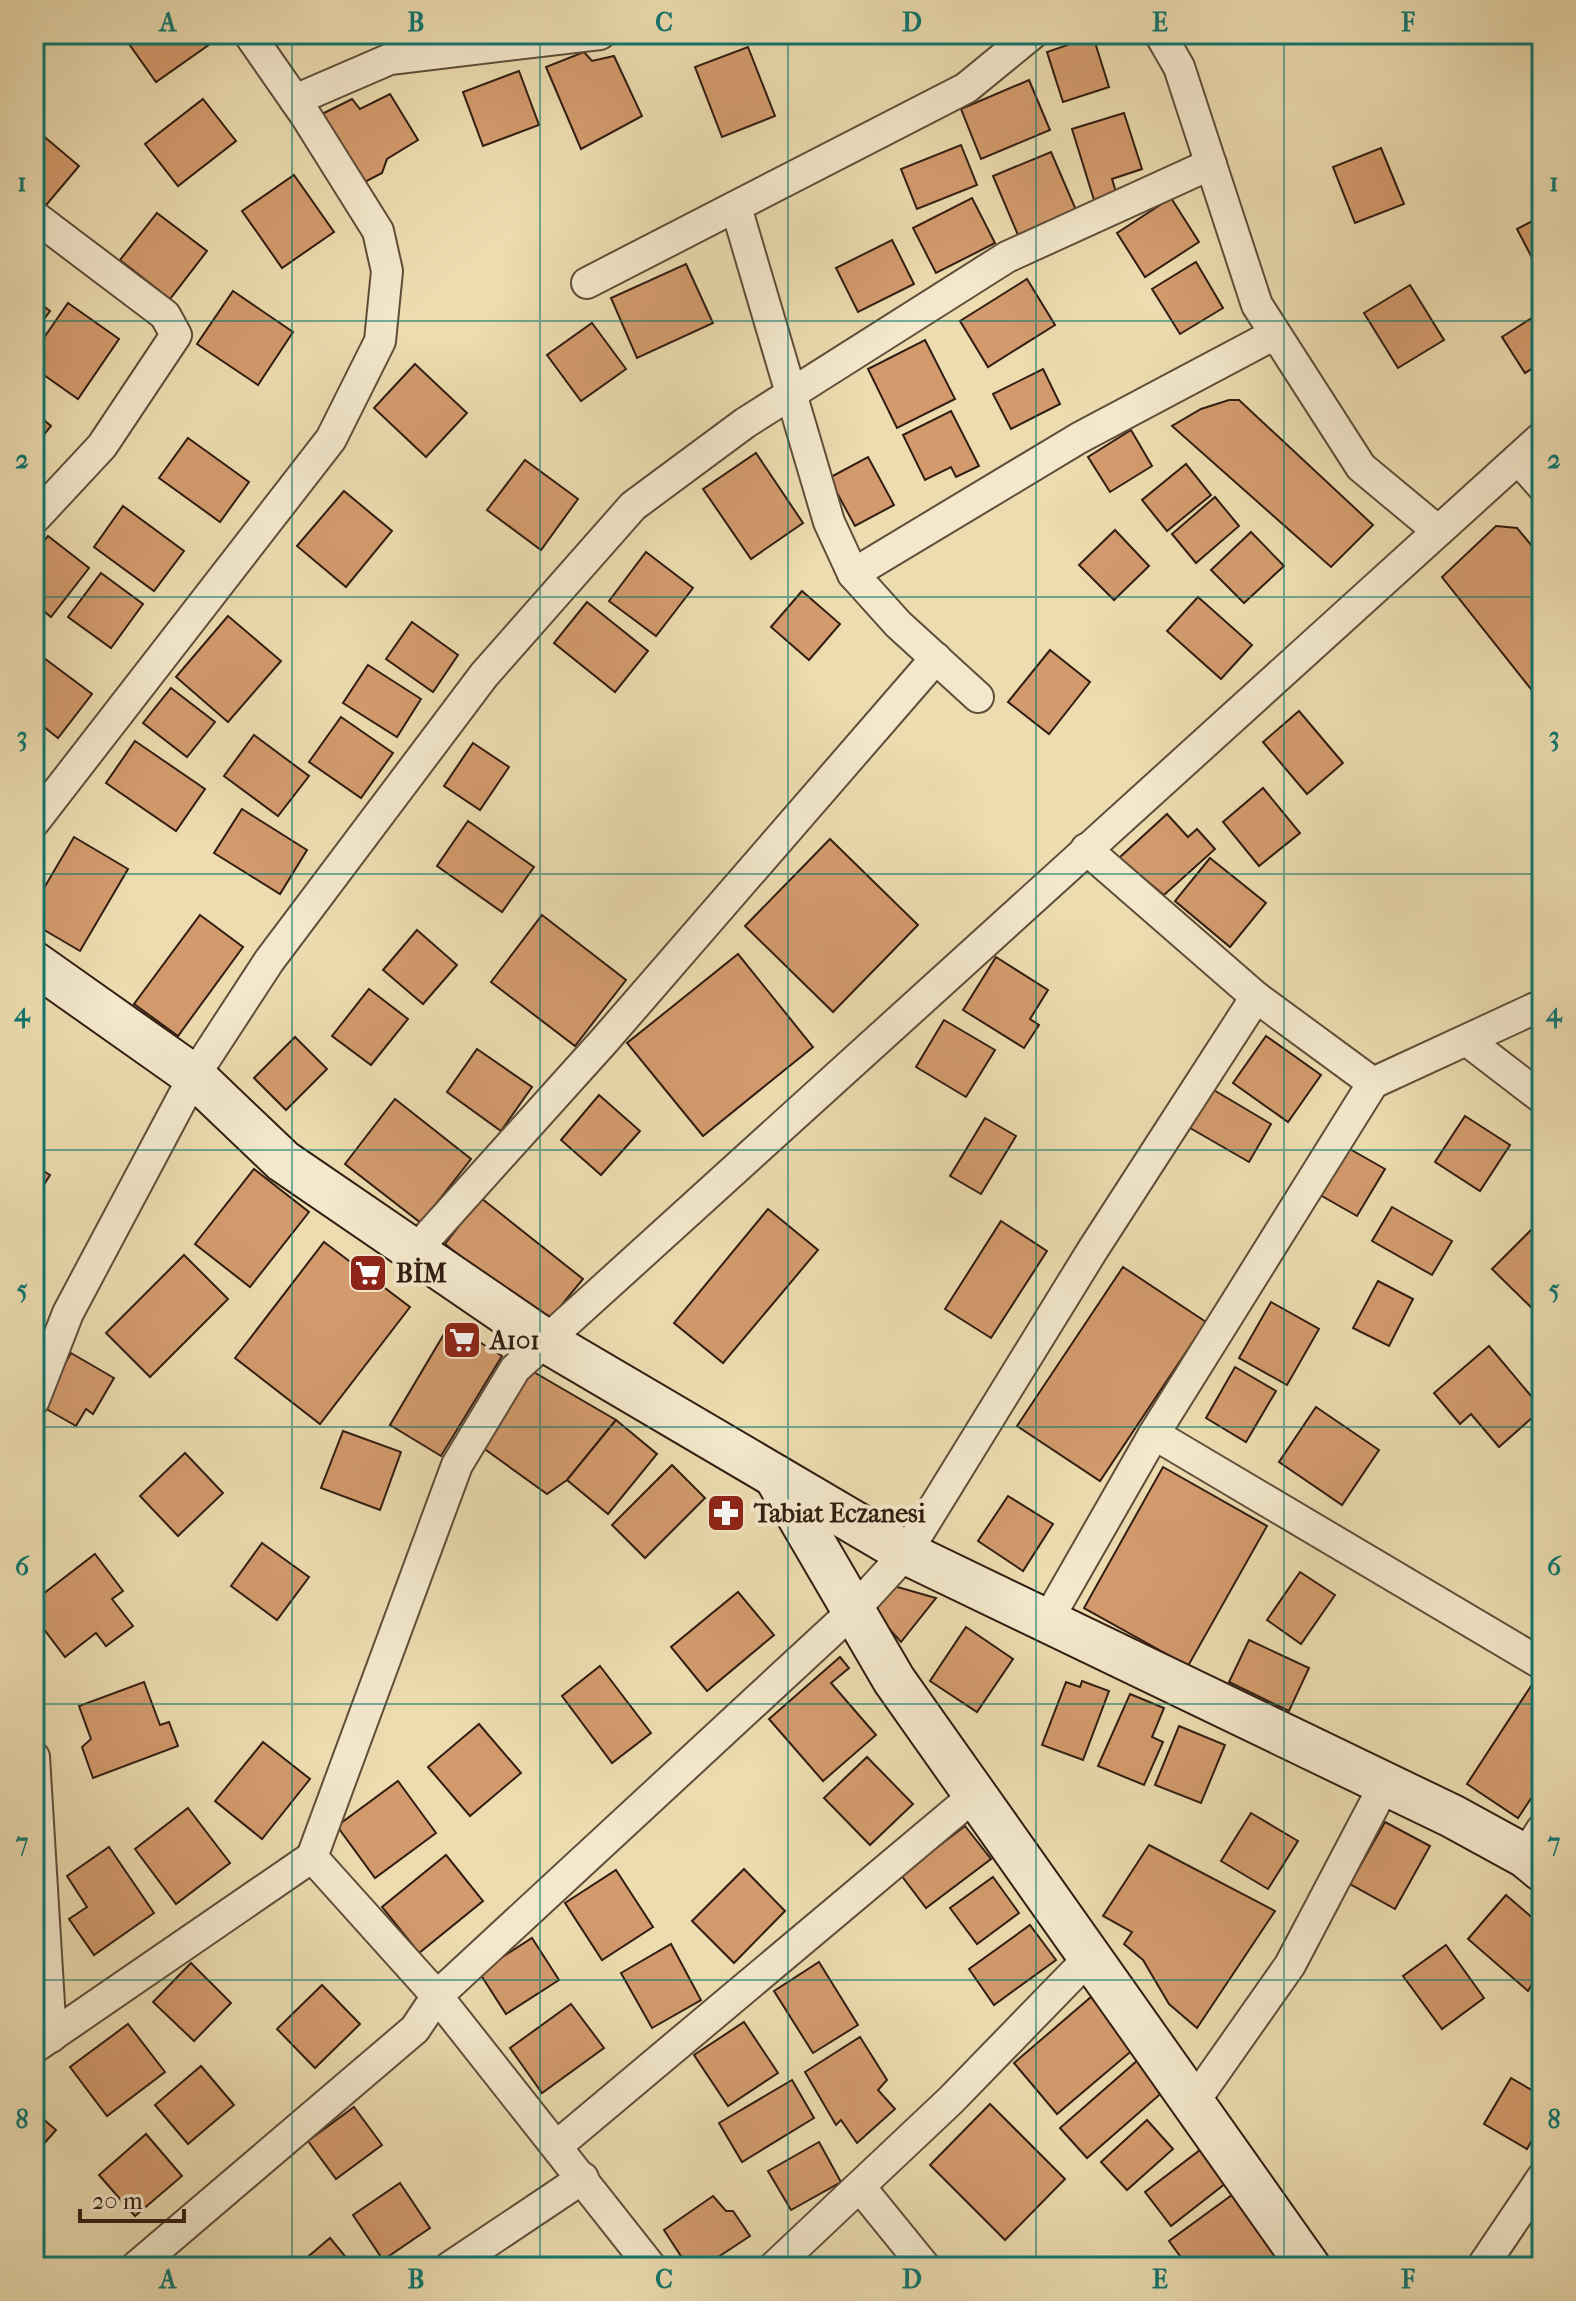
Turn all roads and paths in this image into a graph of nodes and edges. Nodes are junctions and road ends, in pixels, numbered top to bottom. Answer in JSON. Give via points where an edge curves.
{"nodes":[{"id":1,"x":249,"y":34,"type":"edge"},
{"id":2,"x":600,"y":34,"type":"edge"},
{"id":3,"x":1032,"y":34,"type":"edge"},
{"id":4,"x":1160,"y":34,"type":"edge"},
{"id":5,"x":451,"y":43,"type":"edge"},
{"id":6,"x":295,"y":100,"type":"junction"},
{"id":7,"x":1211,"y":164,"type":"junction"},
{"id":8,"x":736,"y":207,"type":"junction"},
{"id":9,"x":34,"y":216,"type":"edge"},
{"id":10,"x":587,"y":283,"type":"dead end"},
{"id":11,"x":1275,"y":334,"type":"junction"},
{"id":12,"x":789,"y":395,"type":"junction"},
{"id":13,"x":1542,"y":437,"type":"edge"},
{"id":14,"x":1518,"y":459,"type":"junction"},
{"id":15,"x":1542,"y":486,"type":"edge"},
{"id":16,"x":34,"y":519,"type":"edge"},
{"id":17,"x":1438,"y":531,"type":"junction"},
{"id":18,"x":853,"y":574,"type":"junction"},
{"id":19,"x":936,"y":658,"type":"junction"},
{"id":20,"x":978,"y":697,"type":"dead end"},
{"id":21,"x":34,"y":822,"type":"edge"},
{"id":22,"x":1086,"y":849,"type":"junction"},
{"id":23,"x":34,"y":963,"type":"edge"},
{"id":24,"x":1256,"y":997,"type":"junction"},
{"id":25,"x":1542,"y":1005,"type":"edge"},
{"id":26,"x":1469,"y":1042,"type":"junction"},
{"id":27,"x":194,"y":1076,"type":"junction"},
{"id":28,"x":1373,"y":1083,"type":"junction"},
{"id":29,"x":1542,"y":1098,"type":"edge"},
{"id":30,"x":414,"y":1252,"type":"junction"},
{"id":31,"x":549,"y":1343,"type":"junction"},
{"id":32,"x":34,"y":1400,"type":"edge"},
{"id":33,"x":1154,"y":1434,"type":"junction"},
{"id":34,"x":773,"y":1473,"type":"junction"},
{"id":35,"x":906,"y":1553,"type":"junction"},
{"id":36,"x":852,"y":1612,"type":"junction"},
{"id":37,"x":1047,"y":1621,"type":"junction"},
{"id":38,"x":1542,"y":1664,"type":"edge"},
{"id":39,"x":34,"y":1757,"type":"edge"},
{"id":40,"x":1385,"y":1784,"type":"junction"},
{"id":41,"x":975,"y":1795,"type":"junction"},
{"id":42,"x":1536,"y":1851,"type":"edge"},
{"id":43,"x":312,"y":1857,"type":"junction"},
{"id":44,"x":1090,"y":1957,"type":"junction"},
{"id":45,"x":437,"y":1996,"type":"junction"},
{"id":46,"x":42,"y":2042,"type":"edge"},
{"id":47,"x":1193,"y":2103,"type":"junction"},
{"id":48,"x":558,"y":2145,"type":"junction"},
{"id":49,"x":583,"y":2178,"type":"junction"},
{"id":50,"x":1542,"y":2178,"type":"edge"},
{"id":51,"x":860,"y":2187,"type":"junction"},
{"id":52,"x":136,"y":2267,"type":"edge"},
{"id":53,"x":450,"y":2267,"type":"edge"},
{"id":54,"x":651,"y":2267,"type":"edge"},
{"id":55,"x":774,"y":2267,"type":"edge"},
{"id":56,"x":925,"y":2267,"type":"edge"},
{"id":57,"x":1309,"y":2267,"type":"edge"},
{"id":58,"x":1482,"y":2267,"type":"edge"}],
"edges":[{"from":1,"to":6,"type":"street"},
{"from":2,"to":5,"type":"street"},
{"from":3,"to":8,"type":"street","via":[[966,88]]},
{"from":4,"to":7,"type":"street","via":[[1179,67]]},
{"from":5,"to":6,"type":"street","via":[[390,59]]},
{"from":6,"to":21,"type":"street","via":[[378,231],[387,271],[380,341],[331,439]]},
{"from":7,"to":11,"type":"street","via":[[1257,305]]},
{"from":7,"to":12,"type":"street","via":[[1007,257]]},
{"from":8,"to":10,"type":"street"},
{"from":8,"to":12,"type":"street"},
{"from":9,"to":16,"type":"street","via":[[165,315],[176,335],[102,446]]},
{"from":11,"to":17,"type":"street","via":[[1361,467]]},
{"from":11,"to":18,"type":"street","via":[[1079,438]]},
{"from":12,"to":18,"type":"street","via":[[829,522]]},
{"from":12,"to":27,"type":"street","via":[[633,506],[484,675],[269,961]]},
{"from":13,"to":14,"type":"street"},
{"from":14,"to":15,"type":"street"},
{"from":14,"to":17,"type":"street"},
{"from":17,"to":22,"type":"street"},
{"from":18,"to":19,"type":"street"},
{"from":19,"to":20,"type":"street"},
{"from":19,"to":30,"type":"street"},
{"from":22,"to":24,"type":"street"},
{"from":22,"to":31,"type":"street"},
{"from":23,"to":27,"type":"street"},
{"from":24,"to":28,"type":"street"},
{"from":24,"to":35,"type":"street"},
{"from":25,"to":26,"type":"street"},
{"from":26,"to":28,"type":"street"},
{"from":26,"to":29,"type":"street"},
{"from":27,"to":30,"type":"street","via":[[283,1161]]},
{"from":27,"to":32,"type":"street","via":[[68,1313]]},
{"from":28,"to":33,"type":"street"},
{"from":30,"to":31,"type":"street"},
{"from":31,"to":34,"type":"street"},
{"from":31,"to":43,"type":"street","via":[[515,1369],[457,1465]]},
{"from":33,"to":37,"type":"street"},
{"from":33,"to":38,"type":"street"},
{"from":34,"to":35,"type":"street"},
{"from":34,"to":36,"type":"street"},
{"from":35,"to":36,"type":"street"},
{"from":35,"to":37,"type":"street"},
{"from":36,"to":41,"type":"street"},
{"from":36,"to":45,"type":"street"},
{"from":37,"to":40,"type":"street"},
{"from":39,"to":46,"type":"street"},
{"from":40,"to":42,"type":"street"},
{"from":40,"to":47,"type":"street","via":[[1290,1965]]},
{"from":41,"to":44,"type":"street"},
{"from":41,"to":48,"type":"street"},
{"from":43,"to":45,"type":"street"},
{"from":43,"to":46,"type":"street"},
{"from":44,"to":47,"type":"street"},
{"from":44,"to":51,"type":"street"},
{"from":45,"to":48,"type":"street"},
{"from":45,"to":52,"type":"street","via":[[415,2029]]},
{"from":47,"to":57,"type":"street"},
{"from":48,"to":49,"type":"street"},
{"from":49,"to":53,"type":"street"},
{"from":49,"to":54,"type":"street"},
{"from":50,"to":58,"type":"street"},
{"from":51,"to":55,"type":"street"},
{"from":51,"to":56,"type":"street"}]}
